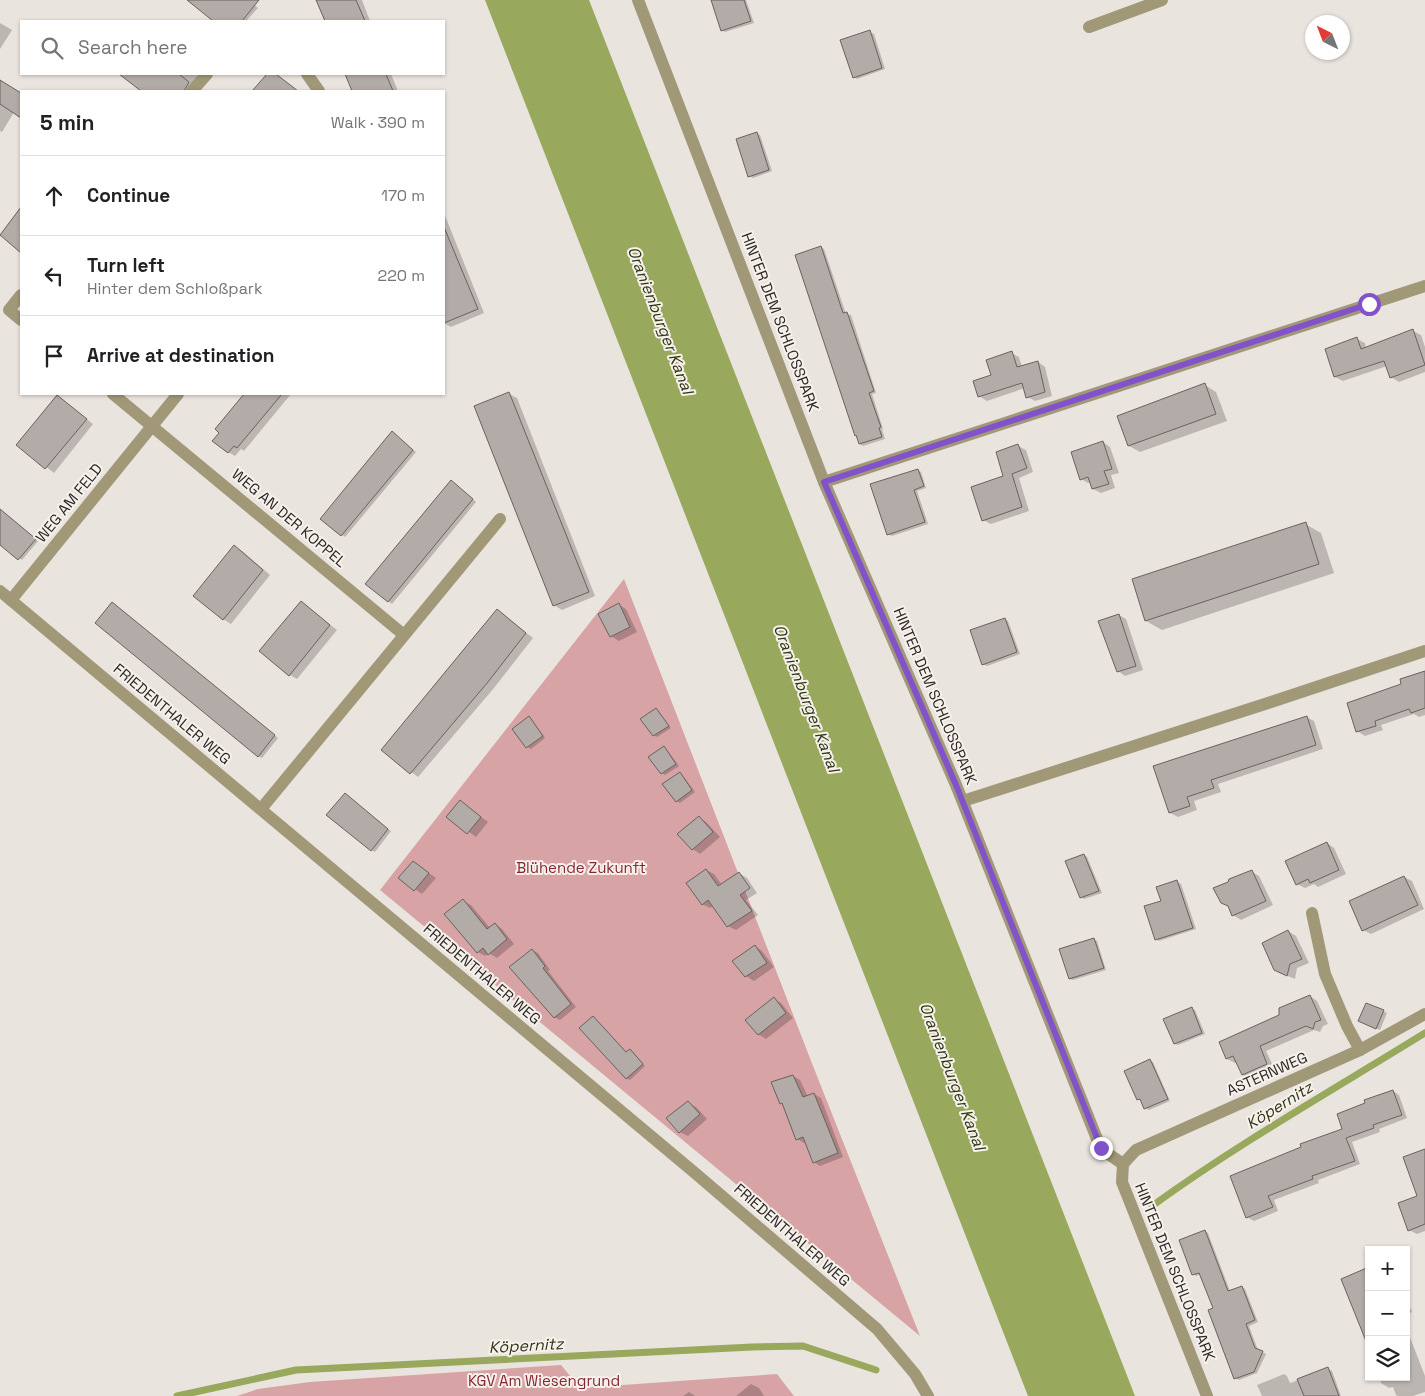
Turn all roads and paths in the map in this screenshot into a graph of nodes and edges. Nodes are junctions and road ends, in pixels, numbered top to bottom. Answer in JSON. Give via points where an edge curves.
{"nodes":[{"id":1,"x":638,"y":0,"type":"edge"},
{"id":2,"x":1162,"y":0,"type":"edge"},
{"id":3,"x":1089,"y":27,"type":"dead end"},
{"id":4,"x":206,"y":75,"type":"edge"},
{"id":5,"x":308,"y":75,"type":"edge"},
{"id":6,"x":193,"y":90,"type":"edge"},
{"id":7,"x":318,"y":90,"type":"edge"},
{"id":8,"x":1425,"y":286,"type":"edge"},
{"id":9,"x":20,"y":295,"type":"edge"},
{"id":10,"x":20,"y":319,"type":"edge"},
{"id":11,"x":114,"y":395,"type":"edge"},
{"id":12,"x":177,"y":395,"type":"edge"},
{"id":13,"x":153,"y":425,"type":"junction"},
{"id":14,"x":824,"y":482,"type":"junction"},
{"id":15,"x":500,"y":519,"type":"dead end"},
{"id":16,"x":0,"y":591,"type":"edge"},
{"id":17,"x":11,"y":600,"type":"junction"},
{"id":18,"x":404,"y":635,"type":"junction"},
{"id":19,"x":1425,"y":651,"type":"edge"},
{"id":20,"x":963,"y":801,"type":"junction"},
{"id":21,"x":261,"y":809,"type":"junction"},
{"id":22,"x":1312,"y":913,"type":"dead end"},
{"id":23,"x":1425,"y":1014,"type":"edge"},
{"id":24,"x":1360,"y":1050,"type":"junction"},
{"id":25,"x":1123,"y":1164,"type":"junction"},
{"id":26,"x":928,"y":1396,"type":"edge"},
{"id":27,"x":1207,"y":1396,"type":"edge"}],
"edges":[{"from":1,"to":14,"type":"street","name":"HINTER DEM SCHLOSSPARK"},
{"from":2,"to":3,"type":"street"},
{"from":4,"to":6,"type":"street"},
{"from":5,"to":7,"type":"street"},
{"from":8,"to":14,"type":"street"},
{"from":9,"to":10,"type":"street","via":[[8,310]]},
{"from":11,"to":13,"type":"street"},
{"from":12,"to":13,"type":"street","name":"WEG AM FELD"},
{"from":13,"to":17,"type":"street","name":"WEG AM FELD"},
{"from":13,"to":18,"type":"street","name":"WEG AN DER KOPPEL"},
{"from":14,"to":20,"type":"street","name":"HINTER DEM SCHLOSSPARK"},
{"from":15,"to":18,"type":"street"},
{"from":16,"to":17,"type":"street","name":"FRIEDENTHALER WEG"},
{"from":17,"to":21,"type":"street","name":"FRIEDENTHALER WEG"},
{"from":18,"to":21,"type":"street"},
{"from":19,"to":20,"type":"street"},
{"from":20,"to":25,"type":"street","name":"HINTER DEM SCHLOSSPARK","via":[[1101,1148]]},
{"from":21,"to":26,"type":"street","name":"FRIEDENTHALER WEG","via":[[877,1328],[915,1374]]},
{"from":22,"to":24,"type":"street","via":[[1325,974]]},
{"from":23,"to":24,"type":"street","name":"ASTERNWEG"},
{"from":24,"to":25,"type":"street","name":"ASTERNWEG","via":[[1136,1150]]},
{"from":25,"to":27,"type":"street","name":"HINTER DEM SCHLOSSPARK","via":[[1122,1182]]}]}
